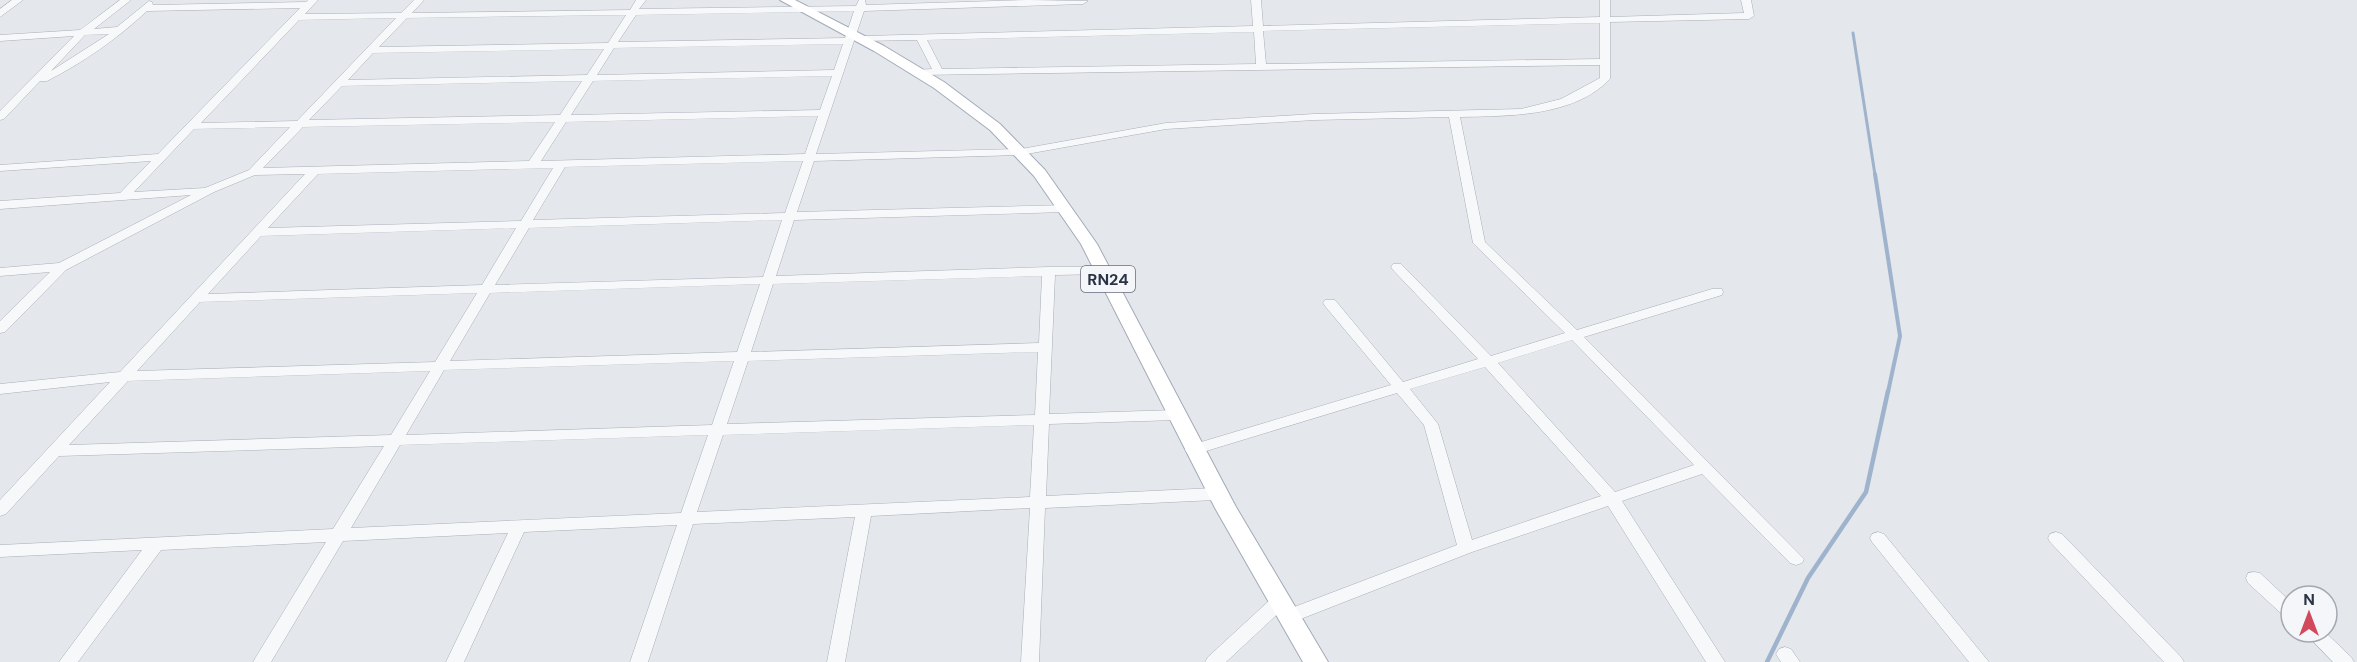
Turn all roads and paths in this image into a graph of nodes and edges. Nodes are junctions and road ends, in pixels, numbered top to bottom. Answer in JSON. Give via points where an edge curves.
{"nodes":[{"id":1,"x":18,"y":0,"type":"edge"},
{"id":2,"x":126,"y":0,"type":"edge"},
{"id":3,"x":153,"y":0,"type":"edge"},
{"id":4,"x":419,"y":0,"type":"edge"},
{"id":5,"x":641,"y":0,"type":"edge"},
{"id":6,"x":786,"y":0,"type":"edge"},
{"id":7,"x":1256,"y":0,"type":"edge"},
{"id":8,"x":1605,"y":0,"type":"edge"},
{"id":9,"x":1746,"y":0,"type":"edge"},
{"id":10,"x":1083,"y":1,"type":"edge"},
{"id":11,"x":310,"y":2,"type":"edge"},
{"id":12,"x":861,"y":4,"type":"edge"},
{"id":13,"x":144,"y":8,"type":"junction"},
{"id":14,"x":806,"y":10,"type":"junction"},
{"id":15,"x":633,"y":13,"type":"junction"},
{"id":16,"x":0,"y":14,"type":"edge"},
{"id":17,"x":403,"y":16,"type":"junction"},
{"id":18,"x":296,"y":17,"type":"junction"},
{"id":19,"x":1605,"y":21,"type":"junction"},
{"id":20,"x":120,"y":30,"type":"junction"},
{"id":21,"x":1257,"y":30,"type":"junction"},
{"id":22,"x":82,"y":33,"type":"junction"},
{"id":23,"x":854,"y":37,"type":"junction"},
{"id":24,"x":0,"y":38,"type":"edge"},
{"id":25,"x":921,"y":38,"type":"junction"},
{"id":26,"x":611,"y":45,"type":"junction"},
{"id":27,"x":370,"y":50,"type":"junction"},
{"id":28,"x":1605,"y":62,"type":"junction"},
{"id":29,"x":1261,"y":65,"type":"junction"},
{"id":30,"x":920,"y":72,"type":"junction"},
{"id":31,"x":939,"y":72,"type":"junction"},
{"id":32,"x":837,"y":73,"type":"junction"},
{"id":33,"x":590,"y":78,"type":"junction"},
{"id":34,"x":339,"y":83,"type":"junction"},
{"id":35,"x":33,"y":84,"type":"junction"},
{"id":36,"x":5,"y":108,"type":"edge"},
{"id":37,"x":824,"y":113,"type":"junction"},
{"id":38,"x":1454,"y":113,"type":"junction"},
{"id":39,"x":0,"y":117,"type":"edge"},
{"id":40,"x":563,"y":118,"type":"junction"},
{"id":41,"x":299,"y":124,"type":"junction"},
{"id":42,"x":191,"y":126,"type":"junction"},
{"id":43,"x":1021,"y":152,"type":"junction"},
{"id":44,"x":161,"y":157,"type":"junction"},
{"id":45,"x":809,"y":157,"type":"junction"},
{"id":46,"x":534,"y":164,"type":"junction"},
{"id":47,"x":561,"y":164,"type":"junction"},
{"id":48,"x":0,"y":168,"type":"edge"},
{"id":49,"x":315,"y":170,"type":"junction"},
{"id":50,"x":253,"y":171,"type":"junction"},
{"id":51,"x":210,"y":190,"type":"junction"},
{"id":52,"x":124,"y":196,"type":"junction"},
{"id":53,"x":0,"y":205,"type":"edge"},
{"id":54,"x":1065,"y":208,"type":"junction"},
{"id":55,"x":789,"y":216,"type":"junction"},
{"id":56,"x":525,"y":224,"type":"junction"},
{"id":57,"x":258,"y":232,"type":"junction"},
{"id":58,"x":62,"y":267,"type":"junction"},
{"id":59,"x":1397,"y":267,"type":"dead end"},
{"id":60,"x":1103,"y":270,"type":"junction"},
{"id":61,"x":1049,"y":271,"type":"junction"},
{"id":62,"x":0,"y":272,"type":"edge"},
{"id":63,"x":768,"y":280,"type":"junction"},
{"id":64,"x":486,"y":289,"type":"junction"},
{"id":65,"x":1717,"y":292,"type":"dead end"},
{"id":66,"x":196,"y":298,"type":"junction"},
{"id":67,"x":1330,"y":303,"type":"dead end"},
{"id":68,"x":0,"y":329,"type":"edge"},
{"id":69,"x":1575,"y":335,"type":"junction"},
{"id":70,"x":1045,"y":347,"type":"junction"},
{"id":71,"x":742,"y":356,"type":"junction"},
{"id":72,"x":1488,"y":361,"type":"junction"},
{"id":73,"x":440,"y":366,"type":"junction"},
{"id":74,"x":124,"y":376,"type":"junction"},
{"id":75,"x":1400,"y":387,"type":"junction"},
{"id":76,"x":0,"y":389,"type":"edge"},
{"id":77,"x":1176,"y":415,"type":"junction"},
{"id":78,"x":1042,"y":419,"type":"junction"},
{"id":79,"x":717,"y":430,"type":"junction"},
{"id":80,"x":395,"y":440,"type":"junction"},
{"id":81,"x":1193,"y":450,"type":"junction"},
{"id":82,"x":55,"y":451,"type":"junction"},
{"id":83,"x":1705,"y":466,"type":"junction"},
{"id":84,"x":1215,"y":494,"type":"junction"},
{"id":85,"x":1611,"y":497,"type":"junction"},
{"id":86,"x":1037,"y":502,"type":"junction"},
{"id":87,"x":0,"y":510,"type":"edge"},
{"id":88,"x":864,"y":510,"type":"junction"},
{"id":89,"x":688,"y":518,"type":"junction"},
{"id":90,"x":519,"y":527,"type":"junction"},
{"id":91,"x":338,"y":535,"type":"junction"},
{"id":92,"x":1878,"y":538,"type":"dead end"},
{"id":93,"x":2056,"y":538,"type":"dead end"},
{"id":94,"x":156,"y":544,"type":"junction"},
{"id":95,"x":1466,"y":548,"type":"junction"},
{"id":96,"x":0,"y":551,"type":"edge"},
{"id":97,"x":1796,"y":559,"type":"dead end"},
{"id":98,"x":2254,"y":578,"type":"dead end"},
{"id":99,"x":2279,"y":601,"type":"edge"},
{"id":100,"x":1282,"y":610,"type":"junction"},
{"id":101,"x":2325,"y":644,"type":"edge"},
{"id":102,"x":68,"y":662,"type":"edge"},
{"id":103,"x":262,"y":662,"type":"edge"},
{"id":104,"x":455,"y":662,"type":"edge"},
{"id":105,"x":639,"y":662,"type":"edge"},
{"id":106,"x":836,"y":662,"type":"edge"},
{"id":107,"x":1030,"y":662,"type":"edge"},
{"id":108,"x":1214,"y":662,"type":"edge"},
{"id":109,"x":1316,"y":662,"type":"edge"},
{"id":110,"x":1716,"y":662,"type":"edge"},
{"id":111,"x":1980,"y":662,"type":"edge"},
{"id":112,"x":2175,"y":662,"type":"edge"},
{"id":113,"x":2343,"y":662,"type":"edge"}],
"edges":[{"from":1,"to":16,"type":"street"},
{"from":2,"to":22,"type":"street"},
{"from":3,"to":13,"type":"street"},
{"from":4,"to":17,"type":"street"},
{"from":5,"to":15,"type":"street"},
{"from":6,"to":14,"type":"main road","number":"RN24"},
{"from":7,"to":21,"type":"street"},
{"from":8,"to":19,"type":"street"},
{"from":9,"to":19,"type":"street","via":[[1749,16]]},
{"from":10,"to":12,"type":"street"},
{"from":11,"to":13,"type":"street"},
{"from":11,"to":18,"type":"street"},
{"from":12,"to":14,"type":"street"},
{"from":12,"to":23,"type":"street"},
{"from":13,"to":20,"type":"street"},
{"from":14,"to":15,"type":"street"},
{"from":14,"to":23,"type":"main road","number":"RN24"},
{"from":15,"to":17,"type":"street"},
{"from":15,"to":26,"type":"street"},
{"from":17,"to":18,"type":"street"},
{"from":17,"to":27,"type":"street"},
{"from":18,"to":42,"type":"street"},
{"from":19,"to":21,"type":"street"},
{"from":19,"to":28,"type":"street"},
{"from":20,"to":22,"type":"street"},
{"from":20,"to":35,"type":"street","via":[[79,61]]},
{"from":21,"to":25,"type":"street"},
{"from":21,"to":29,"type":"street"},
{"from":22,"to":24,"type":"street"},
{"from":22,"to":35,"type":"street"},
{"from":23,"to":25,"type":"street"},
{"from":23,"to":26,"type":"street"},
{"from":23,"to":30,"type":"main road","number":"RN24"},
{"from":23,"to":32,"type":"street"},
{"from":25,"to":31,"type":"street"},
{"from":26,"to":27,"type":"street"},
{"from":26,"to":33,"type":"street"},
{"from":27,"to":34,"type":"street"},
{"from":28,"to":29,"type":"street"},
{"from":28,"to":38,"type":"street","via":[[1605,79],[1590,90],[1541,109]]},
{"from":29,"to":31,"type":"street"},
{"from":30,"to":31,"type":"street"},
{"from":30,"to":43,"type":"main road","number":"RN24"},
{"from":32,"to":33,"type":"street"},
{"from":32,"to":37,"type":"street"},
{"from":33,"to":34,"type":"street"},
{"from":33,"to":40,"type":"street"},
{"from":34,"to":41,"type":"street"},
{"from":35,"to":36,"type":"street"},
{"from":36,"to":39,"type":"street"},
{"from":37,"to":40,"type":"street"},
{"from":37,"to":45,"type":"street"},
{"from":38,"to":43,"type":"street","via":[[1166,126]]},
{"from":38,"to":69,"type":"street","via":[[1479,243]]},
{"from":40,"to":41,"type":"street"},
{"from":40,"to":46,"type":"street"},
{"from":41,"to":42,"type":"street"},
{"from":41,"to":50,"type":"street"},
{"from":42,"to":44,"type":"street"},
{"from":43,"to":45,"type":"street"},
{"from":43,"to":54,"type":"main road","number":"RN24"},
{"from":44,"to":48,"type":"street"},
{"from":44,"to":52,"type":"street"},
{"from":45,"to":47,"type":"street"},
{"from":45,"to":55,"type":"street"},
{"from":46,"to":47,"type":"street"},
{"from":46,"to":49,"type":"street"},
{"from":47,"to":56,"type":"street"},
{"from":49,"to":50,"type":"street"},
{"from":49,"to":57,"type":"street"},
{"from":50,"to":51,"type":"street"},
{"from":51,"to":52,"type":"street"},
{"from":51,"to":58,"type":"street"},
{"from":52,"to":53,"type":"street"},
{"from":54,"to":55,"type":"street"},
{"from":54,"to":60,"type":"main road","number":"RN24"},
{"from":55,"to":56,"type":"street"},
{"from":55,"to":63,"type":"street"},
{"from":56,"to":57,"type":"street"},
{"from":56,"to":64,"type":"street"},
{"from":57,"to":66,"type":"street"},
{"from":58,"to":62,"type":"street"},
{"from":58,"to":68,"type":"street"},
{"from":59,"to":72,"type":"street"},
{"from":60,"to":61,"type":"street"},
{"from":60,"to":77,"type":"main road","number":"RN24"},
{"from":61,"to":63,"type":"street"},
{"from":61,"to":70,"type":"street"},
{"from":63,"to":64,"type":"street"},
{"from":63,"to":71,"type":"street"},
{"from":64,"to":66,"type":"street"},
{"from":64,"to":73,"type":"street"},
{"from":65,"to":69,"type":"street"},
{"from":66,"to":74,"type":"street"},
{"from":67,"to":75,"type":"street"},
{"from":69,"to":72,"type":"street"},
{"from":69,"to":83,"type":"street"},
{"from":70,"to":71,"type":"street"},
{"from":70,"to":78,"type":"street"},
{"from":71,"to":73,"type":"street"},
{"from":71,"to":79,"type":"street"},
{"from":72,"to":75,"type":"street"},
{"from":72,"to":85,"type":"street"},
{"from":73,"to":74,"type":"street"},
{"from":73,"to":80,"type":"street"},
{"from":74,"to":76,"type":"street"},
{"from":74,"to":82,"type":"street"},
{"from":75,"to":81,"type":"street"},
{"from":75,"to":95,"type":"street","via":[[1431,424]]},
{"from":77,"to":78,"type":"street"},
{"from":77,"to":81,"type":"main road","number":"RN24"},
{"from":78,"to":79,"type":"street"},
{"from":78,"to":86,"type":"street"},
{"from":79,"to":80,"type":"street"},
{"from":79,"to":89,"type":"street"},
{"from":80,"to":82,"type":"street"},
{"from":80,"to":91,"type":"street"},
{"from":81,"to":84,"type":"main road","number":"RN24"},
{"from":82,"to":87,"type":"street"},
{"from":83,"to":85,"type":"street"},
{"from":83,"to":97,"type":"street"},
{"from":84,"to":86,"type":"street"},
{"from":84,"to":100,"type":"main road","number":"RN24"},
{"from":85,"to":95,"type":"street"},
{"from":85,"to":110,"type":"street"},
{"from":86,"to":88,"type":"street"},
{"from":86,"to":107,"type":"street"},
{"from":88,"to":89,"type":"street"},
{"from":88,"to":106,"type":"street"},
{"from":89,"to":90,"type":"street"},
{"from":89,"to":105,"type":"street"},
{"from":90,"to":91,"type":"street"},
{"from":90,"to":104,"type":"street"},
{"from":91,"to":94,"type":"street"},
{"from":91,"to":103,"type":"street"},
{"from":92,"to":111,"type":"street"},
{"from":93,"to":112,"type":"street"},
{"from":94,"to":96,"type":"street"},
{"from":94,"to":102,"type":"street"},
{"from":95,"to":100,"type":"street"},
{"from":98,"to":99,"type":"street"},
{"from":100,"to":108,"type":"street"},
{"from":100,"to":109,"type":"main road","number":"RN24"},
{"from":101,"to":113,"type":"street"}]}
